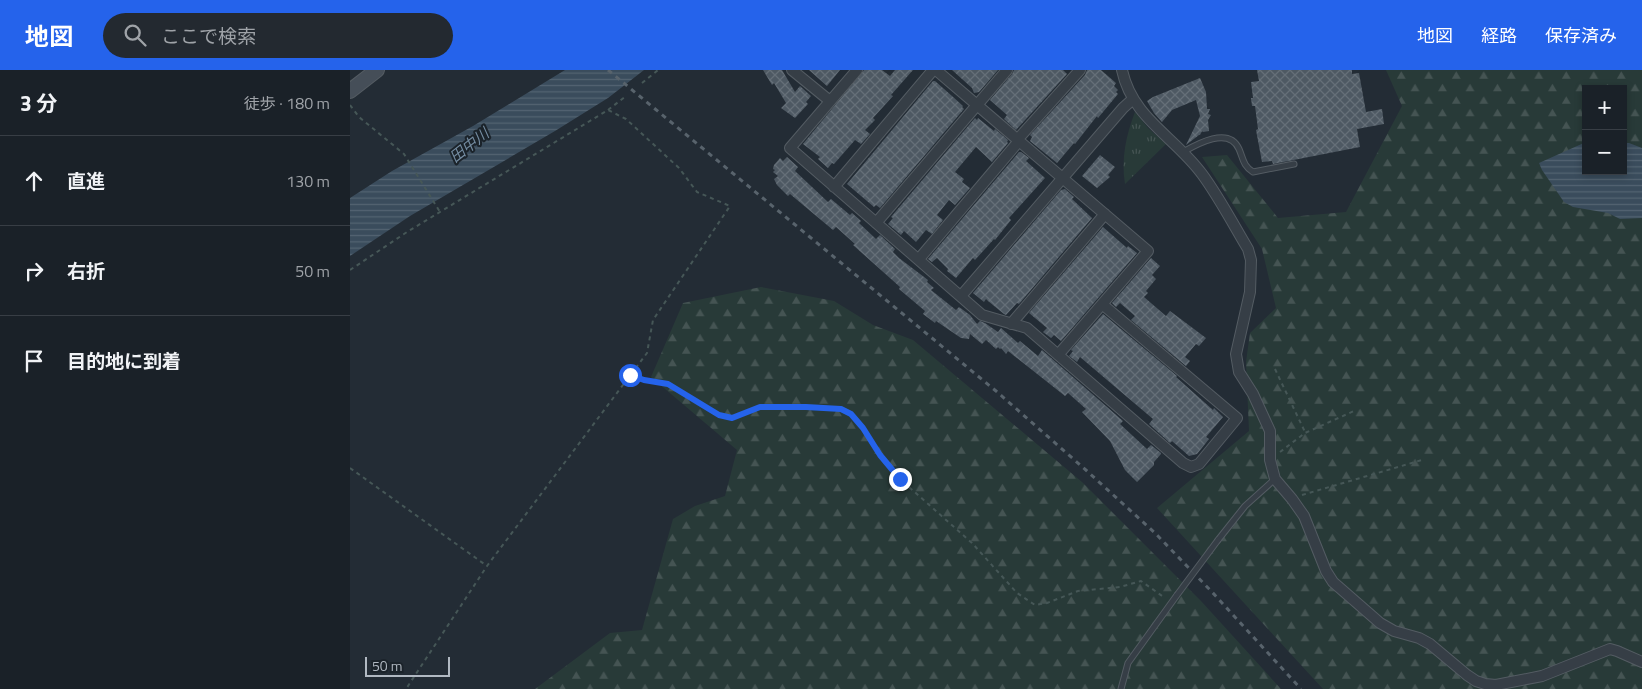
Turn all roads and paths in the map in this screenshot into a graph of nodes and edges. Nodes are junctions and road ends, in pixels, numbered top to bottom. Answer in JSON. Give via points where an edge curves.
{"nodes":[{"id":1,"x":377,"y":70,"type":"edge"},
{"id":2,"x":658,"y":70,"type":"edge"},
{"id":3,"x":792,"y":70,"type":"edge"},
{"id":4,"x":857,"y":70,"type":"edge"},
{"id":5,"x":934,"y":70,"type":"edge"},
{"id":6,"x":1008,"y":70,"type":"edge"},
{"id":7,"x":1080,"y":70,"type":"edge"},
{"id":8,"x":1122,"y":70,"type":"edge"},
{"id":9,"x":642,"y":83,"type":"dead end"},
{"id":10,"x":350,"y":91,"type":"edge"},
{"id":11,"x":626,"y":96,"type":"dead end"},
{"id":12,"x":1132,"y":99,"type":"junction"},
{"id":13,"x":830,"y":101,"type":"junction"},
{"id":14,"x":350,"y":105,"type":"edge"},
{"id":15,"x":978,"y":105,"type":"junction"},
{"id":16,"x":608,"y":110,"type":"junction"},
{"id":17,"x":1018,"y":140,"type":"junction"},
{"id":18,"x":1182,"y":153,"type":"junction"},
{"id":19,"x":1294,"y":164,"type":"dead end"},
{"id":20,"x":1063,"y":179,"type":"junction"},
{"id":21,"x":834,"y":187,"type":"junction"},
{"id":22,"x":440,"y":212,"type":"junction"},
{"id":23,"x":1105,"y":214,"type":"junction"},
{"id":24,"x":876,"y":223,"type":"junction"},
{"id":25,"x":919,"y":259,"type":"junction"},
{"id":26,"x":350,"y":270,"type":"edge"},
{"id":27,"x":961,"y":296,"type":"junction"},
{"id":28,"x":1102,"y":304,"type":"junction"},
{"id":29,"x":1011,"y":324,"type":"junction"},
{"id":30,"x":1058,"y":355,"type":"junction"},
{"id":31,"x":1275,"y":369,"type":"dead end"},
{"id":32,"x":630,"y":375,"type":"junction"},
{"id":33,"x":1354,"y":411,"type":"dead end"},
{"id":34,"x":1305,"y":433,"type":"junction"},
{"id":35,"x":1270,"y":458,"type":"junction"},
{"id":36,"x":1422,"y":460,"type":"dead end"},
{"id":37,"x":350,"y":468,"type":"edge"},
{"id":38,"x":1275,"y":479,"type":"junction"},
{"id":39,"x":1292,"y":499,"type":"junction"},
{"id":40,"x":487,"y":566,"type":"junction"},
{"id":41,"x":1172,"y":602,"type":"junction"},
{"id":42,"x":1642,"y":662,"type":"edge"},
{"id":43,"x":406,"y":689,"type":"edge"},
{"id":44,"x":1121,"y":689,"type":"edge"}],
"edges":[{"from":1,"to":10,"type":"main road"},
{"from":2,"to":9,"type":"path"},
{"from":3,"to":13,"type":"street"},
{"from":4,"to":13,"type":"street"},
{"from":5,"to":15,"type":"street"},
{"from":5,"to":21,"type":"street"},
{"from":6,"to":15,"type":"street"},
{"from":7,"to":17,"type":"street"},
{"from":8,"to":12,"type":"street"},
{"from":11,"to":16,"type":"path"},
{"from":12,"to":18,"type":"street"},
{"from":12,"to":20,"type":"street"},
{"from":13,"to":21,"type":"street","via":[[790,148]]},
{"from":14,"to":22,"type":"path","via":[[404,154]]},
{"from":15,"to":17,"type":"street"},
{"from":15,"to":24,"type":"street"},
{"from":16,"to":22,"type":"path"},
{"from":16,"to":32,"type":"path","via":[[626,119],[679,168],[697,192],[730,206],[653,320],[647,353]]},
{"from":17,"to":20,"type":"street"},
{"from":17,"to":25,"type":"street"},
{"from":18,"to":19,"type":"lane","via":[[1223,137],[1238,147],[1244,165],[1252,172]]},
{"from":18,"to":35,"type":"street","via":[[1202,173],[1250,254],[1250,292],[1236,363],[1270,431]]},
{"from":20,"to":23,"type":"street"},
{"from":20,"to":27,"type":"street"},
{"from":21,"to":24,"type":"street"},
{"from":22,"to":26,"type":"path"},
{"from":23,"to":28,"type":"street","via":[[1148,250]]},
{"from":23,"to":29,"type":"street"},
{"from":24,"to":25,"type":"street"},
{"from":25,"to":27,"type":"street"},
{"from":27,"to":29,"type":"street","via":[[982,315]]},
{"from":28,"to":30,"type":"street"},
{"from":28,"to":30,"type":"street","via":[[1236,418],[1199,464],[1191,467],[1182,463]]},
{"from":29,"to":30,"type":"street","via":[[1027,328]]},
{"from":31,"to":34,"type":"path"},
{"from":32,"to":40,"type":"path"},
{"from":32,"to":41,"type":"path","via":[[668,384],[719,415],[732,418],[760,407],[841,409],[851,414],[900,479],[972,543],[1017,592],[1035,605],[1078,591],[1120,587],[1141,580]]},
{"from":33,"to":34,"type":"path"},
{"from":34,"to":35,"type":"path"},
{"from":35,"to":38,"type":"street"},
{"from":36,"to":39,"type":"path"},
{"from":37,"to":40,"type":"path"},
{"from":38,"to":39,"type":"street"},
{"from":38,"to":41,"type":"lane","bridge":true,"via":[[1244,506]]},
{"from":39,"to":42,"type":"street","via":[[1304,516],[1333,582],[1380,623],[1430,644],[1476,681],[1496,686],[1542,676],[1610,650]]},
{"from":40,"to":43,"type":"path"},
{"from":41,"to":44,"type":"lane","via":[[1128,664]]}]}
